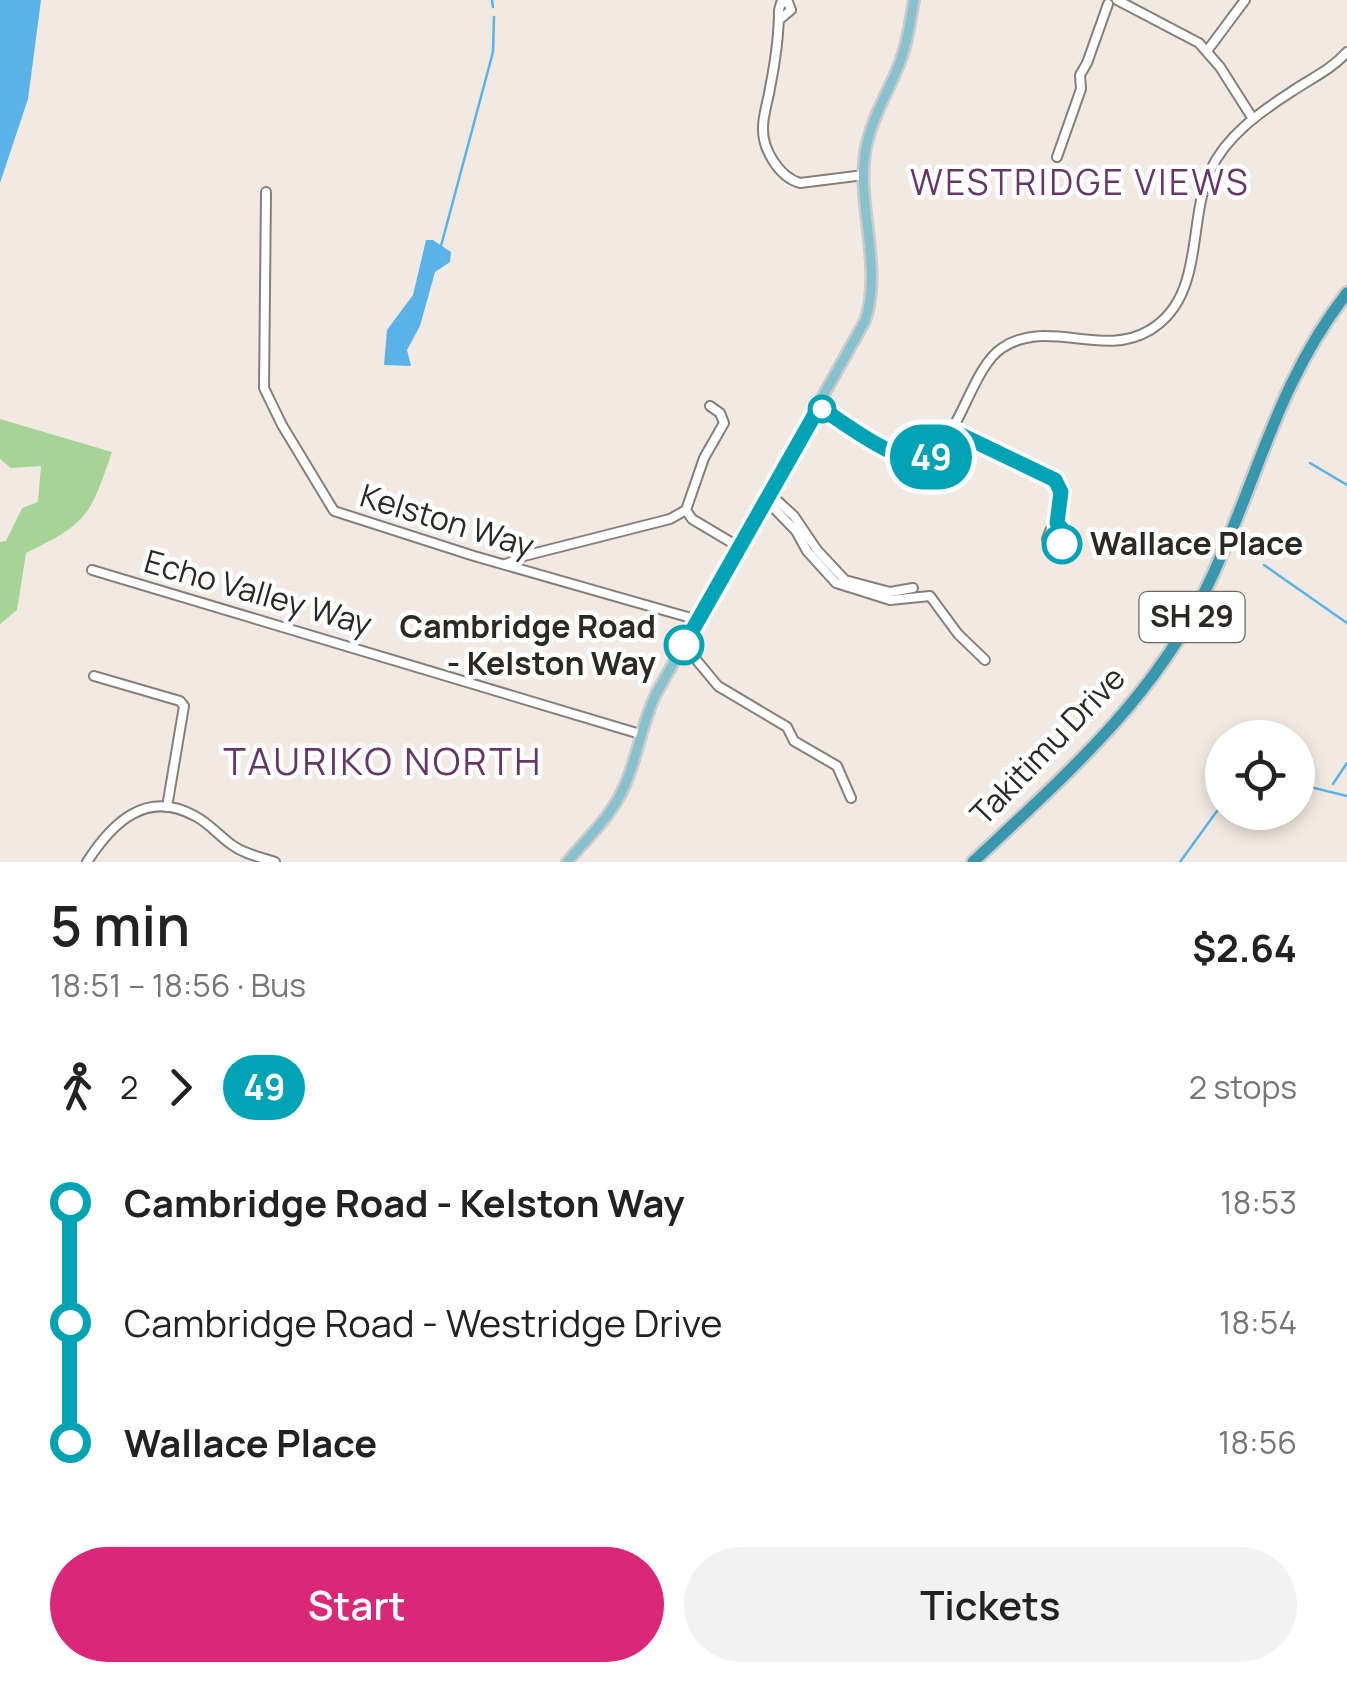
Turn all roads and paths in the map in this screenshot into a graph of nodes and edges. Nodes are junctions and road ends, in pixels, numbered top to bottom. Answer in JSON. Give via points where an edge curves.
{"nodes":[{"id":1,"x":914,"y":0,"type":"edge"},
{"id":2,"x":1245,"y":0,"type":"edge"},
{"id":3,"x":1112,"y":2,"type":"edge"},
{"id":4,"x":779,"y":20,"type":"dead end"},
{"id":5,"x":1207,"y":51,"type":"junction"},
{"id":6,"x":1347,"y":52,"type":"edge"},
{"id":7,"x":1256,"y":117,"type":"junction"},
{"id":8,"x":1057,"y":157,"type":"dead end"},
{"id":9,"x":864,"y":175,"type":"junction"},
{"id":10,"x":266,"y":192,"type":"dead end"},
{"id":11,"x":1347,"y":293,"type":"edge"},
{"id":12,"x":710,"y":406,"type":"dead end"},
{"id":13,"x":817,"y":410,"type":"junction"},
{"id":14,"x":951,"y":430,"type":"junction"},
{"id":15,"x":767,"y":496,"type":"junction"},
{"id":16,"x":686,"y":510,"type":"junction"},
{"id":17,"x":1057,"y":523,"type":"dead end"},
{"id":18,"x":739,"y":548,"type":"junction"},
{"id":19,"x":506,"y":564,"type":"junction"},
{"id":20,"x":92,"y":570,"type":"dead end"},
{"id":21,"x":913,"y":588,"type":"dead end"},
{"id":22,"x":698,"y":620,"type":"junction"},
{"id":23,"x":684,"y":645,"type":"junction"},
{"id":24,"x":985,"y":660,"type":"dead end"},
{"id":25,"x":94,"y":676,"type":"dead end"},
{"id":26,"x":640,"y":734,"type":"junction"},
{"id":27,"x":851,"y":798,"type":"dead end"},
{"id":28,"x":167,"y":807,"type":"junction"},
{"id":29,"x":88,"y":862,"type":"edge"},
{"id":30,"x":275,"y":862,"type":"edge"},
{"id":31,"x":567,"y":862,"type":"edge"},
{"id":32,"x":974,"y":862,"type":"edge"}],
"edges":[{"from":1,"to":9,"type":"main road","via":[[900,64],[872,122]]},
{"from":2,"to":5,"type":"street"},
{"from":3,"to":5,"type":"street","via":[[1180,30]]},
{"from":3,"to":8,"type":"street","via":[[1080,74]]},
{"from":4,"to":9,"type":"street","via":[[762,128],[766,147],[780,170],[800,184]]},
{"from":5,"to":7,"type":"street"},
{"from":6,"to":7,"type":"street"},
{"from":7,"to":14,"type":"street","via":[[1220,152],[1209,174],[1185,286],[1170,313],[1119,342],[1042,335],[1005,345],[982,368]]},
{"from":9,"to":13,"type":"main road","via":[[870,306]]},
{"from":10,"to":19,"type":"street","name":"Kelston Way","via":[[264,386],[325,500],[346,517]]},
{"from":11,"to":32,"type":"highway","name":"Takitimu Drive","number":"SH 29","via":[[1296,368],[1209,584],[1166,659],[1105,736]]},
{"from":12,"to":16,"type":"street","via":[[724,423]]},
{"from":13,"to":14,"type":"street","via":[[915,460],[938,452]]},
{"from":13,"to":15,"type":"main road"},
{"from":14,"to":17,"type":"street","via":[[1055,480],[1061,492]]},
{"from":15,"to":18,"type":"main road"},
{"from":15,"to":21,"type":"street","via":[[794,516],[845,580],[890,592]]},
{"from":15,"to":24,"type":"street","via":[[836,583],[890,600],[930,596]]},
{"from":16,"to":18,"type":"street"},
{"from":16,"to":19,"type":"street"},
{"from":18,"to":22,"type":"main road"},
{"from":19,"to":22,"type":"street","name":"Kelston Way"},
{"from":20,"to":26,"type":"street","name":"Echo Valley Way"},
{"from":22,"to":23,"type":"main road"},
{"from":23,"to":26,"type":"main road"},
{"from":23,"to":27,"type":"street","via":[[718,686],[788,726],[794,740],[836,766]]},
{"from":25,"to":28,"type":"street","via":[[184,706]]},
{"from":26,"to":31,"type":"main road","via":[[614,807]]},
{"from":28,"to":29,"type":"street","via":[[114,824]]},
{"from":28,"to":30,"type":"street","via":[[196,816],[244,852]]}]}
